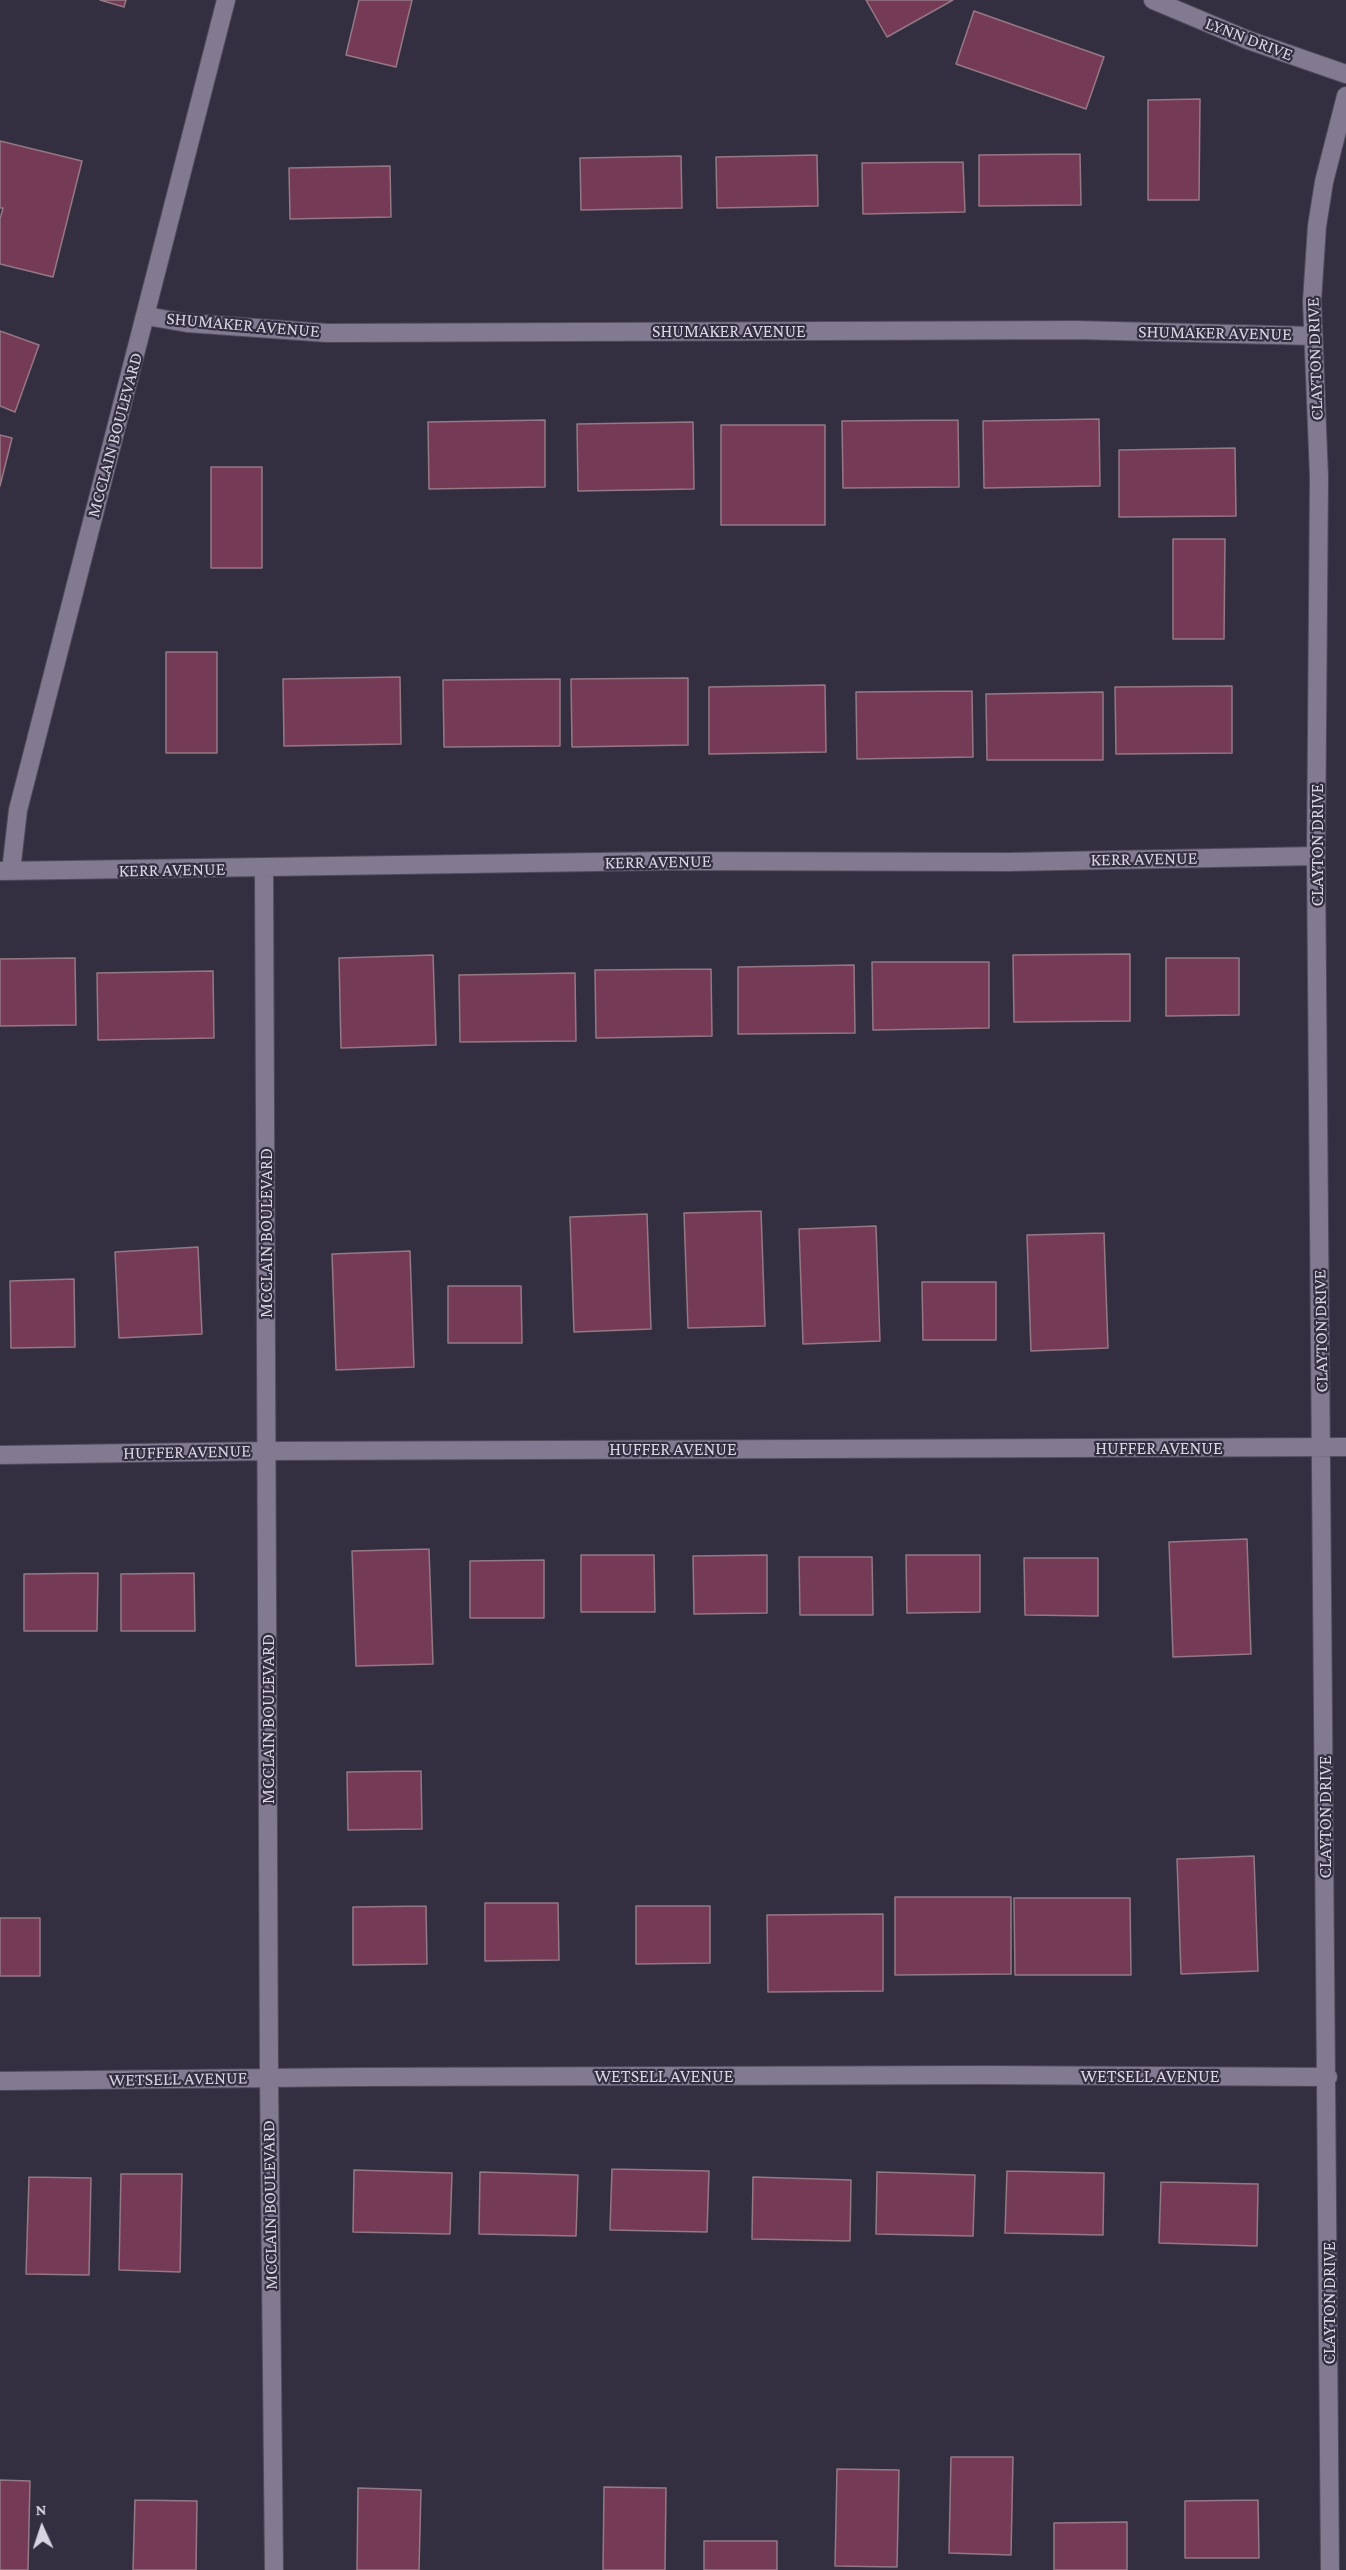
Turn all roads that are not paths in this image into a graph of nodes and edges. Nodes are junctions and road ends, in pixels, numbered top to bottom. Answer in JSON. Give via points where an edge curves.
{"nodes":[{"id":1,"x":226,"y":0,"type":"edge"},
{"id":2,"x":1153,"y":0,"type":"edge"},
{"id":3,"x":1346,"y":74,"type":"edge"},
{"id":4,"x":1346,"y":96,"type":"edge"},
{"id":5,"x":146,"y":316,"type":"junction"},
{"id":6,"x":1312,"y":336,"type":"junction"},
{"id":7,"x":1316,"y":856,"type":"junction"},
{"id":8,"x":264,"y":869,"type":"junction"},
{"id":9,"x":6,"y":871,"type":"edge"},
{"id":10,"x":1323,"y":1447,"type":"junction"},
{"id":11,"x":1346,"y":1447,"type":"edge"},
{"id":12,"x":267,"y":1451,"type":"junction"},
{"id":13,"x":0,"y":1455,"type":"edge"},
{"id":14,"x":1328,"y":2077,"type":"junction"},
{"id":15,"x":269,"y":2078,"type":"junction"},
{"id":16,"x":0,"y":2081,"type":"edge"},
{"id":17,"x":274,"y":2570,"type":"edge"},
{"id":18,"x":1330,"y":2570,"type":"edge"}],
"edges":[{"from":1,"to":5,"type":"street","name":"MCCLAIN BOULEVARD"},
{"from":2,"to":3,"type":"street","name":"LYNN DRIVE","via":[[1248,40]]},
{"from":4,"to":6,"type":"street","name":"CLAYTON DRIVE","via":[[1317,226]]},
{"from":5,"to":6,"type":"street","name":"SHUMAKER AVENUE","via":[[186,323],[327,333],[1076,330]]},
{"from":5,"to":9,"type":"street","name":"MCCLAIN BOULEVARD","via":[[18,810]]},
{"from":6,"to":7,"type":"street","name":"CLAYTON DRIVE","via":[[1319,477]]},
{"from":7,"to":8,"type":"street","name":"KERR AVENUE","via":[[1009,862],[662,861]]},
{"from":7,"to":10,"type":"street","name":"CLAYTON DRIVE"},
{"from":8,"to":9,"type":"street","name":"KERR AVENUE"},
{"from":8,"to":12,"type":"street","name":"MCCLAIN BOULEVARD"},
{"from":10,"to":11,"type":"street","name":"HUFFER AVENUE"},
{"from":10,"to":12,"type":"street","name":"HUFFER AVENUE"},
{"from":10,"to":14,"type":"street","name":"CLAYTON DRIVE"},
{"from":12,"to":13,"type":"street","name":"HUFFER AVENUE"},
{"from":12,"to":15,"type":"street","name":"MCCLAIN BOULEVARD"},
{"from":14,"to":15,"type":"street","name":"WETSELL AVENUE"},
{"from":14,"to":18,"type":"street","name":"CLAYTON DRIVE"},
{"from":15,"to":16,"type":"street","name":"WETSELL AVENUE"},
{"from":15,"to":17,"type":"street","name":"MCCLAIN BOULEVARD"}]}
